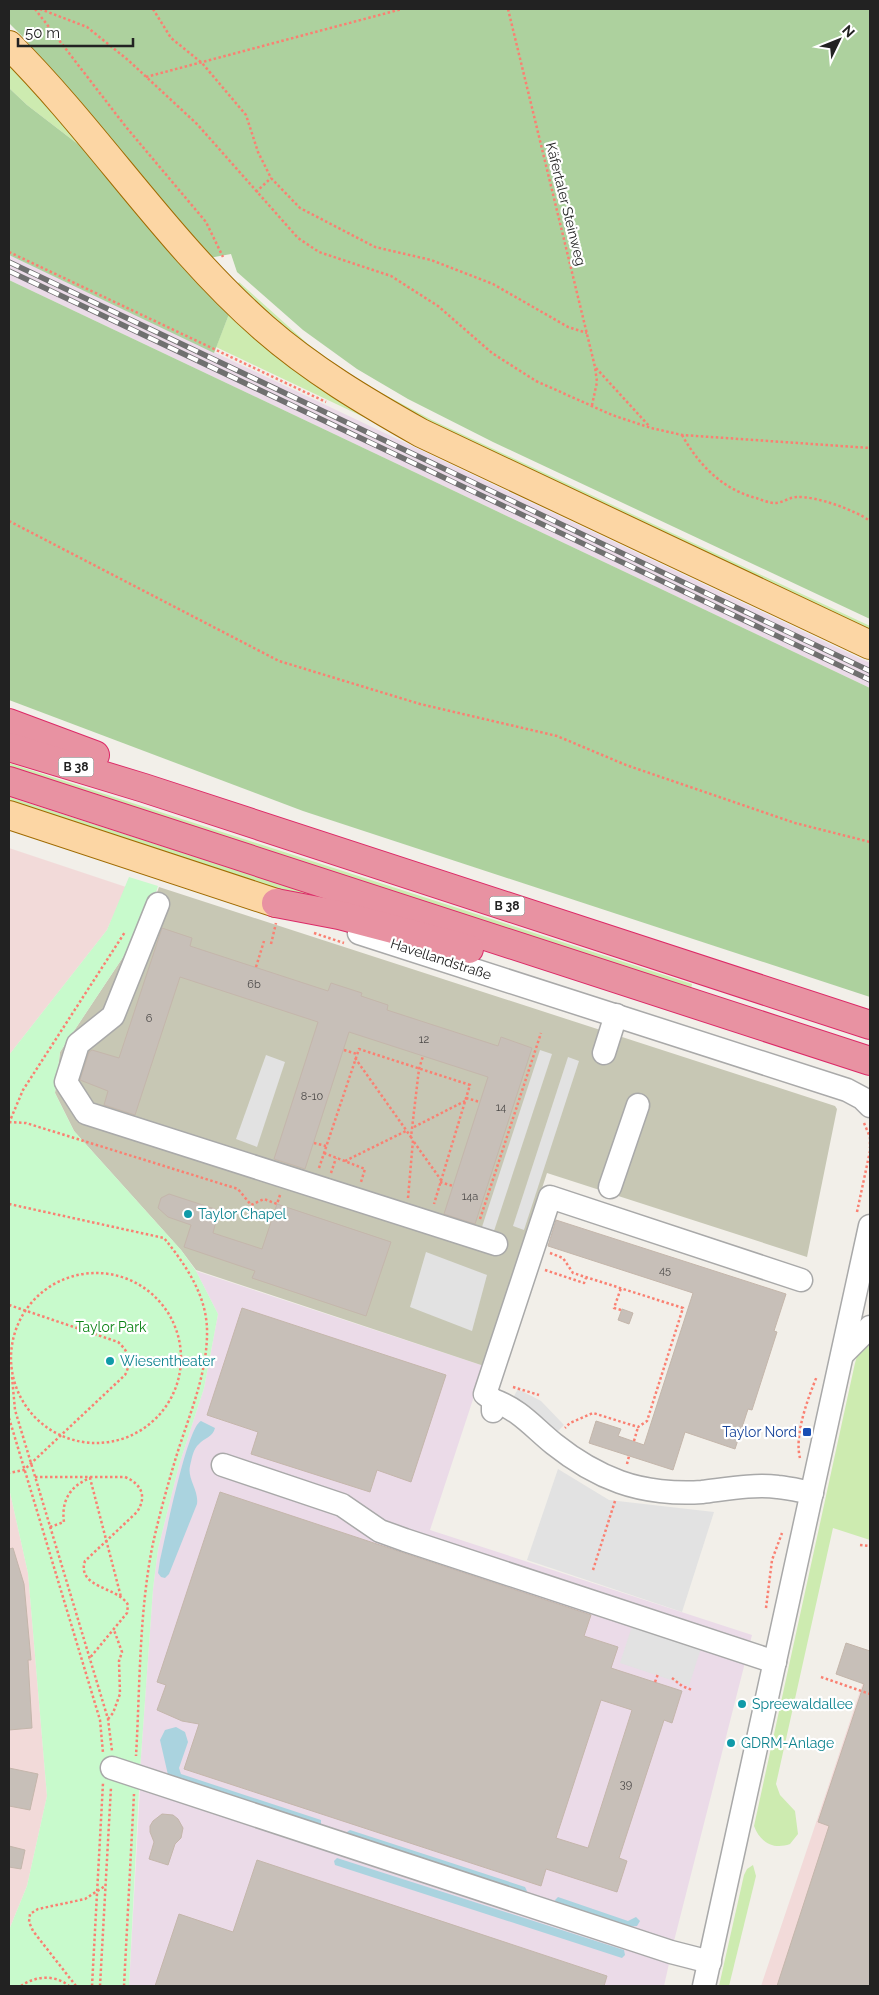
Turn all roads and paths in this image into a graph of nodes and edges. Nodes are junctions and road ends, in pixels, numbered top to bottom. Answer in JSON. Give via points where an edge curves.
{"nodes":[{"id":1,"x":35,"y":9,"type":"edge"},
{"id":2,"x":40,"y":9,"type":"edge"},
{"id":3,"x":153,"y":9,"type":"edge"},
{"id":4,"x":402,"y":9,"type":"edge"},
{"id":5,"x":508,"y":9,"type":"edge"},
{"id":6,"x":9,"y":45,"type":"edge"},
{"id":7,"x":202,"y":64,"type":"junction"},
{"id":8,"x":146,"y":77,"type":"junction"},
{"id":9,"x":271,"y":178,"type":"junction"},
{"id":10,"x":256,"y":192,"type":"junction"},
{"id":11,"x":9,"y":252,"type":"edge"},
{"id":12,"x":223,"y":260,"type":"dead end"},
{"id":13,"x":587,"y":333,"type":"junction"},
{"id":14,"x":595,"y":367,"type":"junction"},
{"id":15,"x":592,"y":405,"type":"junction"},
{"id":16,"x":333,"y":406,"type":"dead end"},
{"id":17,"x":651,"y":428,"type":"junction"},
{"id":18,"x":682,"y":434,"type":"junction"},
{"id":19,"x":870,"y":448,"type":"edge"},
{"id":20,"x":9,"y":521,"type":"edge"},
{"id":21,"x":870,"y":521,"type":"edge"},
{"id":22,"x":870,"y":645,"type":"edge"},
{"id":23,"x":9,"y":723,"type":"edge"},
{"id":24,"x":9,"y":747,"type":"edge"},
{"id":25,"x":9,"y":782,"type":"edge"},
{"id":26,"x":144,"y":788,"type":"junction"},
{"id":27,"x":9,"y":815,"type":"edge"},
{"id":28,"x":870,"y":842,"type":"edge"},
{"id":29,"x":158,"y":904,"type":"dead end"},
{"id":30,"x":276,"y":912,"type":"junction"},
{"id":31,"x":128,"y":928,"type":"dead end"},
{"id":32,"x":264,"y":941,"type":"dead end"},
{"id":33,"x":271,"y":944,"type":"dead end"},
{"id":34,"x":534,"y":952,"type":"junction"},
{"id":35,"x":256,"y":968,"type":"dead end"},
{"id":36,"x":616,"y":1016,"type":"junction"},
{"id":37,"x":870,"y":1025,"type":"edge"},
{"id":38,"x":541,"y":1033,"type":"dead end"},
{"id":39,"x":344,"y":1050,"type":"dead end"},
{"id":40,"x":604,"y":1053,"type":"dead end"},
{"id":41,"x":356,"y":1054,"type":"junction"},
{"id":42,"x":423,"y":1056,"type":"dead end"},
{"id":43,"x":355,"y":1058,"type":"junction"},
{"id":44,"x":870,"y":1060,"type":"edge"},
{"id":45,"x":419,"y":1068,"type":"junction"},
{"id":46,"x":466,"y":1100,"type":"junction"},
{"id":47,"x":480,"y":1102,"type":"dead end"},
{"id":48,"x":638,"y":1104,"type":"dead end"},
{"id":49,"x":870,"y":1106,"type":"edge"},
{"id":50,"x":9,"y":1122,"type":"edge"},
{"id":51,"x":414,"y":1127,"type":"junction"},
{"id":52,"x":406,"y":1130,"type":"junction"},
{"id":53,"x":412,"y":1139,"type":"junction"},
{"id":54,"x":314,"y":1142,"type":"dead end"},
{"id":55,"x":326,"y":1146,"type":"junction"},
{"id":56,"x":870,"y":1151,"type":"edge"},
{"id":57,"x":324,"y":1153,"type":"junction"},
{"id":58,"x":344,"y":1161,"type":"junction"},
{"id":59,"x":868,"y":1168,"type":"dead end"},
{"id":60,"x":286,"y":1177,"type":"junction"},
{"id":61,"x":441,"y":1181,"type":"junction"},
{"id":62,"x":360,"y":1182,"type":"dead end"},
{"id":63,"x":313,"y":1185,"type":"junction"},
{"id":64,"x":453,"y":1186,"type":"dead end"},
{"id":65,"x":610,"y":1187,"type":"dead end"},
{"id":66,"x":9,"y":1204,"type":"edge"},
{"id":67,"x":403,"y":1214,"type":"junction"},
{"id":68,"x":428,"y":1222,"type":"junction"},
{"id":69,"x":474,"y":1237,"type":"junction"},
{"id":70,"x":869,"y":1238,"type":"edge"},
{"id":71,"x":496,"y":1244,"type":"dead end"},
{"id":72,"x":530,"y":1256,"type":"junction"},
{"id":73,"x":586,"y":1277,"type":"junction"},
{"id":74,"x":801,"y":1280,"type":"dead end"},
{"id":75,"x":621,"y":1288,"type":"junction"},
{"id":76,"x":9,"y":1305,"type":"edge"},
{"id":77,"x":25,"y":1310,"type":"junction"},
{"id":78,"x":621,"y":1310,"type":"dead end"},
{"id":79,"x":870,"y":1327,"type":"edge"},
{"id":80,"x":10,"y":1346,"type":"edge"},
{"id":81,"x":842,"y":1354,"type":"junction"},
{"id":82,"x":12,"y":1377,"type":"junction"},
{"id":83,"x":539,"y":1395,"type":"dead end"},
{"id":84,"x":492,"y":1397,"type":"junction"},
{"id":85,"x":9,"y":1418,"type":"edge"},
{"id":86,"x":638,"y":1428,"type":"junction"},
{"id":87,"x":61,"y":1436,"type":"junction"},
{"id":88,"x":634,"y":1441,"type":"dead end"},
{"id":89,"x":553,"y":1443,"type":"junction"},
{"id":90,"x":629,"y":1456,"type":"dead end"},
{"id":91,"x":31,"y":1463,"type":"junction"},
{"id":92,"x":223,"y":1465,"type":"dead end"},
{"id":93,"x":24,"y":1470,"type":"junction"},
{"id":94,"x":624,"y":1472,"type":"junction"},
{"id":95,"x":9,"y":1473,"type":"edge"},
{"id":96,"x":35,"y":1477,"type":"junction"},
{"id":97,"x":90,"y":1478,"type":"junction"},
{"id":98,"x":812,"y":1493,"type":"junction"},
{"id":99,"x":50,"y":1527,"type":"junction"},
{"id":100,"x":106,"y":1541,"type":"junction"},
{"id":101,"x":860,"y":1545,"type":"dead end"},
{"id":102,"x":870,"y":1546,"type":"edge"},
{"id":103,"x":593,"y":1570,"type":"dead end"},
{"id":104,"x":121,"y":1597,"type":"junction"},
{"id":105,"x":114,"y":1630,"type":"junction"},
{"id":106,"x":89,"y":1659,"type":"junction"},
{"id":107,"x":775,"y":1662,"type":"junction"},
{"id":108,"x":658,"y":1674,"type":"dead end"},
{"id":109,"x":821,"y":1677,"type":"dead end"},
{"id":110,"x":672,"y":1678,"type":"dead end"},
{"id":111,"x":655,"y":1682,"type":"dead end"},
{"id":112,"x":692,"y":1690,"type":"dead end"},
{"id":113,"x":870,"y":1694,"type":"edge"},
{"id":114,"x":108,"y":1719,"type":"junction"},
{"id":115,"x":106,"y":1767,"type":"junction"},
{"id":116,"x":135,"y":1775,"type":"junction"},
{"id":117,"x":105,"y":1886,"type":"junction"},
{"id":118,"x":97,"y":1892,"type":"junction"},
{"id":119,"x":710,"y":1962,"type":"junction"},
{"id":120,"x":21,"y":1986,"type":"edge"},
{"id":121,"x":69,"y":1986,"type":"edge"},
{"id":122,"x":76,"y":1986,"type":"edge"},
{"id":123,"x":92,"y":1986,"type":"edge"},
{"id":124,"x":100,"y":1986,"type":"edge"},
{"id":125,"x":124,"y":1986,"type":"edge"},
{"id":126,"x":704,"y":1986,"type":"edge"}],
"edges":[{"from":1,"to":12,"type":"path","via":[[126,128],[206,222]]},
{"from":2,"to":8,"type":"path","via":[[87,27]]},
{"from":3,"to":7,"type":"path","via":[[171,38]]},
{"from":4,"to":7,"type":"path"},
{"from":5,"to":13,"type":"path","name":"Käfertaler Steinweg"},
{"from":6,"to":22,"type":"main road","via":[[213,278],[264,328],[305,361],[357,397],[421,433]]},
{"from":7,"to":8,"type":"path"},
{"from":7,"to":9,"type":"path","via":[[246,115]]},
{"from":8,"to":10,"type":"path","via":[[197,124]]},
{"from":9,"to":10,"type":"path"},
{"from":9,"to":13,"type":"path","via":[[300,208],[375,247],[431,260],[493,284],[568,327]]},
{"from":10,"to":15,"type":"path","via":[[307,246],[391,276],[438,306],[492,353],[536,381]]},
{"from":11,"to":16,"type":"path"},
{"from":13,"to":14,"type":"path","name":"Käfertaler Steinweg"},
{"from":14,"to":15,"type":"path","name":"Käfertaler Steinweg","via":[[597,382]]},
{"from":14,"to":17,"type":"path"},
{"from":15,"to":17,"type":"path"},
{"from":17,"to":18,"type":"path"},
{"from":18,"to":19,"type":"path"},
{"from":18,"to":21,"type":"path","via":[[694,456],[708,471],[744,495],[775,504],[796,497],[816,500]]},
{"from":20,"to":28,"type":"path","via":[[280,661],[420,704],[557,736],[626,765],[795,823]]},
{"from":23,"to":26,"type":"highway","via":[[94,755]]},
{"from":24,"to":26,"type":"highway","number":"B 38"},
{"from":25,"to":34,"type":"highway","number":"B 38"},
{"from":26,"to":37,"type":"highway","number":"B 38"},
{"from":27,"to":30,"type":"main road","name":"Havellandstraße"},
{"from":29,"to":60,"type":"street","via":[[114,1016],[78,1044],[66,1082],[86,1113]]},
{"from":30,"to":33,"type":"path"},
{"from":30,"to":34,"type":"highway","via":[[339,915],[476,951]]},
{"from":30,"to":36,"type":"street","name":"Havellandstraße","via":[[339,926]]},
{"from":31,"to":50,"type":"path","via":[[23,1090]]},
{"from":32,"to":35,"type":"path"},
{"from":34,"to":44,"type":"highway","number":"B 38"},
{"from":36,"to":40,"type":"street"},
{"from":36,"to":49,"type":"street","name":"Havellandstraße","via":[[847,1090]]},
{"from":38,"to":69,"type":"path"},
{"from":39,"to":41,"type":"path"},
{"from":41,"to":43,"type":"path"},
{"from":41,"to":45,"type":"path","via":[[358,1049]]},
{"from":42,"to":45,"type":"path"},
{"from":43,"to":52,"type":"path"},
{"from":43,"to":55,"type":"path"},
{"from":45,"to":46,"type":"path","via":[[470,1085]]},
{"from":45,"to":51,"type":"path"},
{"from":46,"to":47,"type":"path"},
{"from":46,"to":51,"type":"path"},
{"from":46,"to":61,"type":"path"},
{"from":48,"to":65,"type":"street"},
{"from":50,"to":60,"type":"path","via":[[26,1123],[238,1189],[251,1205],[264,1199],[277,1204]]},
{"from":51,"to":53,"type":"path"},
{"from":52,"to":53,"type":"path"},
{"from":52,"to":58,"type":"path"},
{"from":53,"to":61,"type":"path"},
{"from":53,"to":67,"type":"path","via":[[408,1198]]},
{"from":54,"to":55,"type":"path"},
{"from":55,"to":57,"type":"path"},
{"from":56,"to":59,"type":"path"},
{"from":57,"to":58,"type":"path"},
{"from":57,"to":63,"type":"path"},
{"from":58,"to":62,"type":"path","via":[[366,1170]]},
{"from":60,"to":63,"type":"street"},
{"from":61,"to":64,"type":"path"},
{"from":61,"to":68,"type":"path"},
{"from":63,"to":67,"type":"street"},
{"from":66,"to":116,"type":"path","via":[[164,1238],[199,1293],[205,1311],[207,1330],[200,1386],[174,1464],[152,1548],[146,1589]]},
{"from":67,"to":68,"type":"street"},
{"from":68,"to":69,"type":"street"},
{"from":69,"to":71,"type":"street"},
{"from":70,"to":81,"type":"street"},
{"from":72,"to":73,"type":"path","via":[[563,1258],[573,1273]]},
{"from":72,"to":73,"type":"path","via":[[584,1283]]},
{"from":72,"to":74,"type":"street","via":[[550,1197]]},
{"from":72,"to":84,"type":"street"},
{"from":73,"to":75,"type":"path"},
{"from":75,"to":78,"type":"path","via":[[614,1308]]},
{"from":75,"to":86,"type":"path","via":[[683,1308],[647,1420]]},
{"from":76,"to":77,"type":"path"},
{"from":77,"to":80,"type":"path"},
{"from":77,"to":87,"type":"path","via":[[118,1342],[129,1358],[125,1375]]},
{"from":77,"to":87,"type":"path","via":[[44,1291],[68,1278],[96,1273],[123,1276],[146,1289],[166,1308],[179,1334],[182,1362],[175,1389],[161,1413],[140,1432],[114,1442],[86,1444]]},
{"from":79,"to":81,"type":"street"},
{"from":80,"to":82,"type":"path"},
{"from":81,"to":98,"type":"street"},
{"from":82,"to":87,"type":"path","via":[[22,1401],[38,1421]]},
{"from":82,"to":91,"type":"path","via":[[15,1410]]},
{"from":83,"to":84,"type":"path"},
{"from":84,"to":89,"type":"street","via":[[531,1421]]},
{"from":85,"to":93,"type":"path"},
{"from":86,"to":88,"type":"path"},
{"from":86,"to":89,"type":"path","via":[[593,1413],[570,1423]]},
{"from":87,"to":91,"type":"path"},
{"from":89,"to":94,"type":"street","via":[[581,1464]]},
{"from":90,"to":94,"type":"path"},
{"from":91,"to":93,"type":"path"},
{"from":91,"to":96,"type":"path"},
{"from":92,"to":107,"type":"street","via":[[342,1505],[380,1531]]},
{"from":93,"to":95,"type":"path"},
{"from":93,"to":115,"type":"path","via":[[100,1720]]},
{"from":94,"to":98,"type":"street","via":[[648,1489],[699,1492],[777,1486]]},
{"from":94,"to":103,"type":"path"},
{"from":96,"to":97,"type":"path"},
{"from":96,"to":99,"type":"path"},
{"from":97,"to":99,"type":"path","via":[[80,1482],[66,1497],[64,1522]]},
{"from":97,"to":100,"type":"path"},
{"from":97,"to":100,"type":"path","via":[[126,1478],[140,1487],[143,1496],[137,1512]]},
{"from":98,"to":107,"type":"street"},
{"from":99,"to":106,"type":"path"},
{"from":100,"to":104,"type":"path"},
{"from":100,"to":104,"type":"path","via":[[85,1561],[84,1574]]},
{"from":101,"to":102,"type":"path"},
{"from":104,"to":105,"type":"path","via":[[129,1609]]},
{"from":105,"to":106,"type":"path"},
{"from":105,"to":114,"type":"path","via":[[122,1652],[119,1661],[120,1694]]},
{"from":106,"to":114,"type":"path"},
{"from":107,"to":119,"type":"street"},
{"from":108,"to":111,"type":"path"},
{"from":109,"to":113,"type":"path"},
{"from":110,"to":112,"type":"path"},
{"from":114,"to":115,"type":"path","via":[[111,1739]]},
{"from":115,"to":116,"type":"street"},
{"from":115,"to":117,"type":"path"},
{"from":115,"to":118,"type":"path"},
{"from":116,"to":119,"type":"street"},
{"from":116,"to":125,"type":"path"},
{"from":117,"to":118,"type":"path"},
{"from":117,"to":124,"type":"path"},
{"from":118,"to":122,"type":"path","via":[[84,1899],[30,1914],[29,1922]]},
{"from":118,"to":123,"type":"path"},
{"from":119,"to":126,"type":"street"},
{"from":120,"to":121,"type":"path","via":[[40,1978],[53,1978]]}]}
